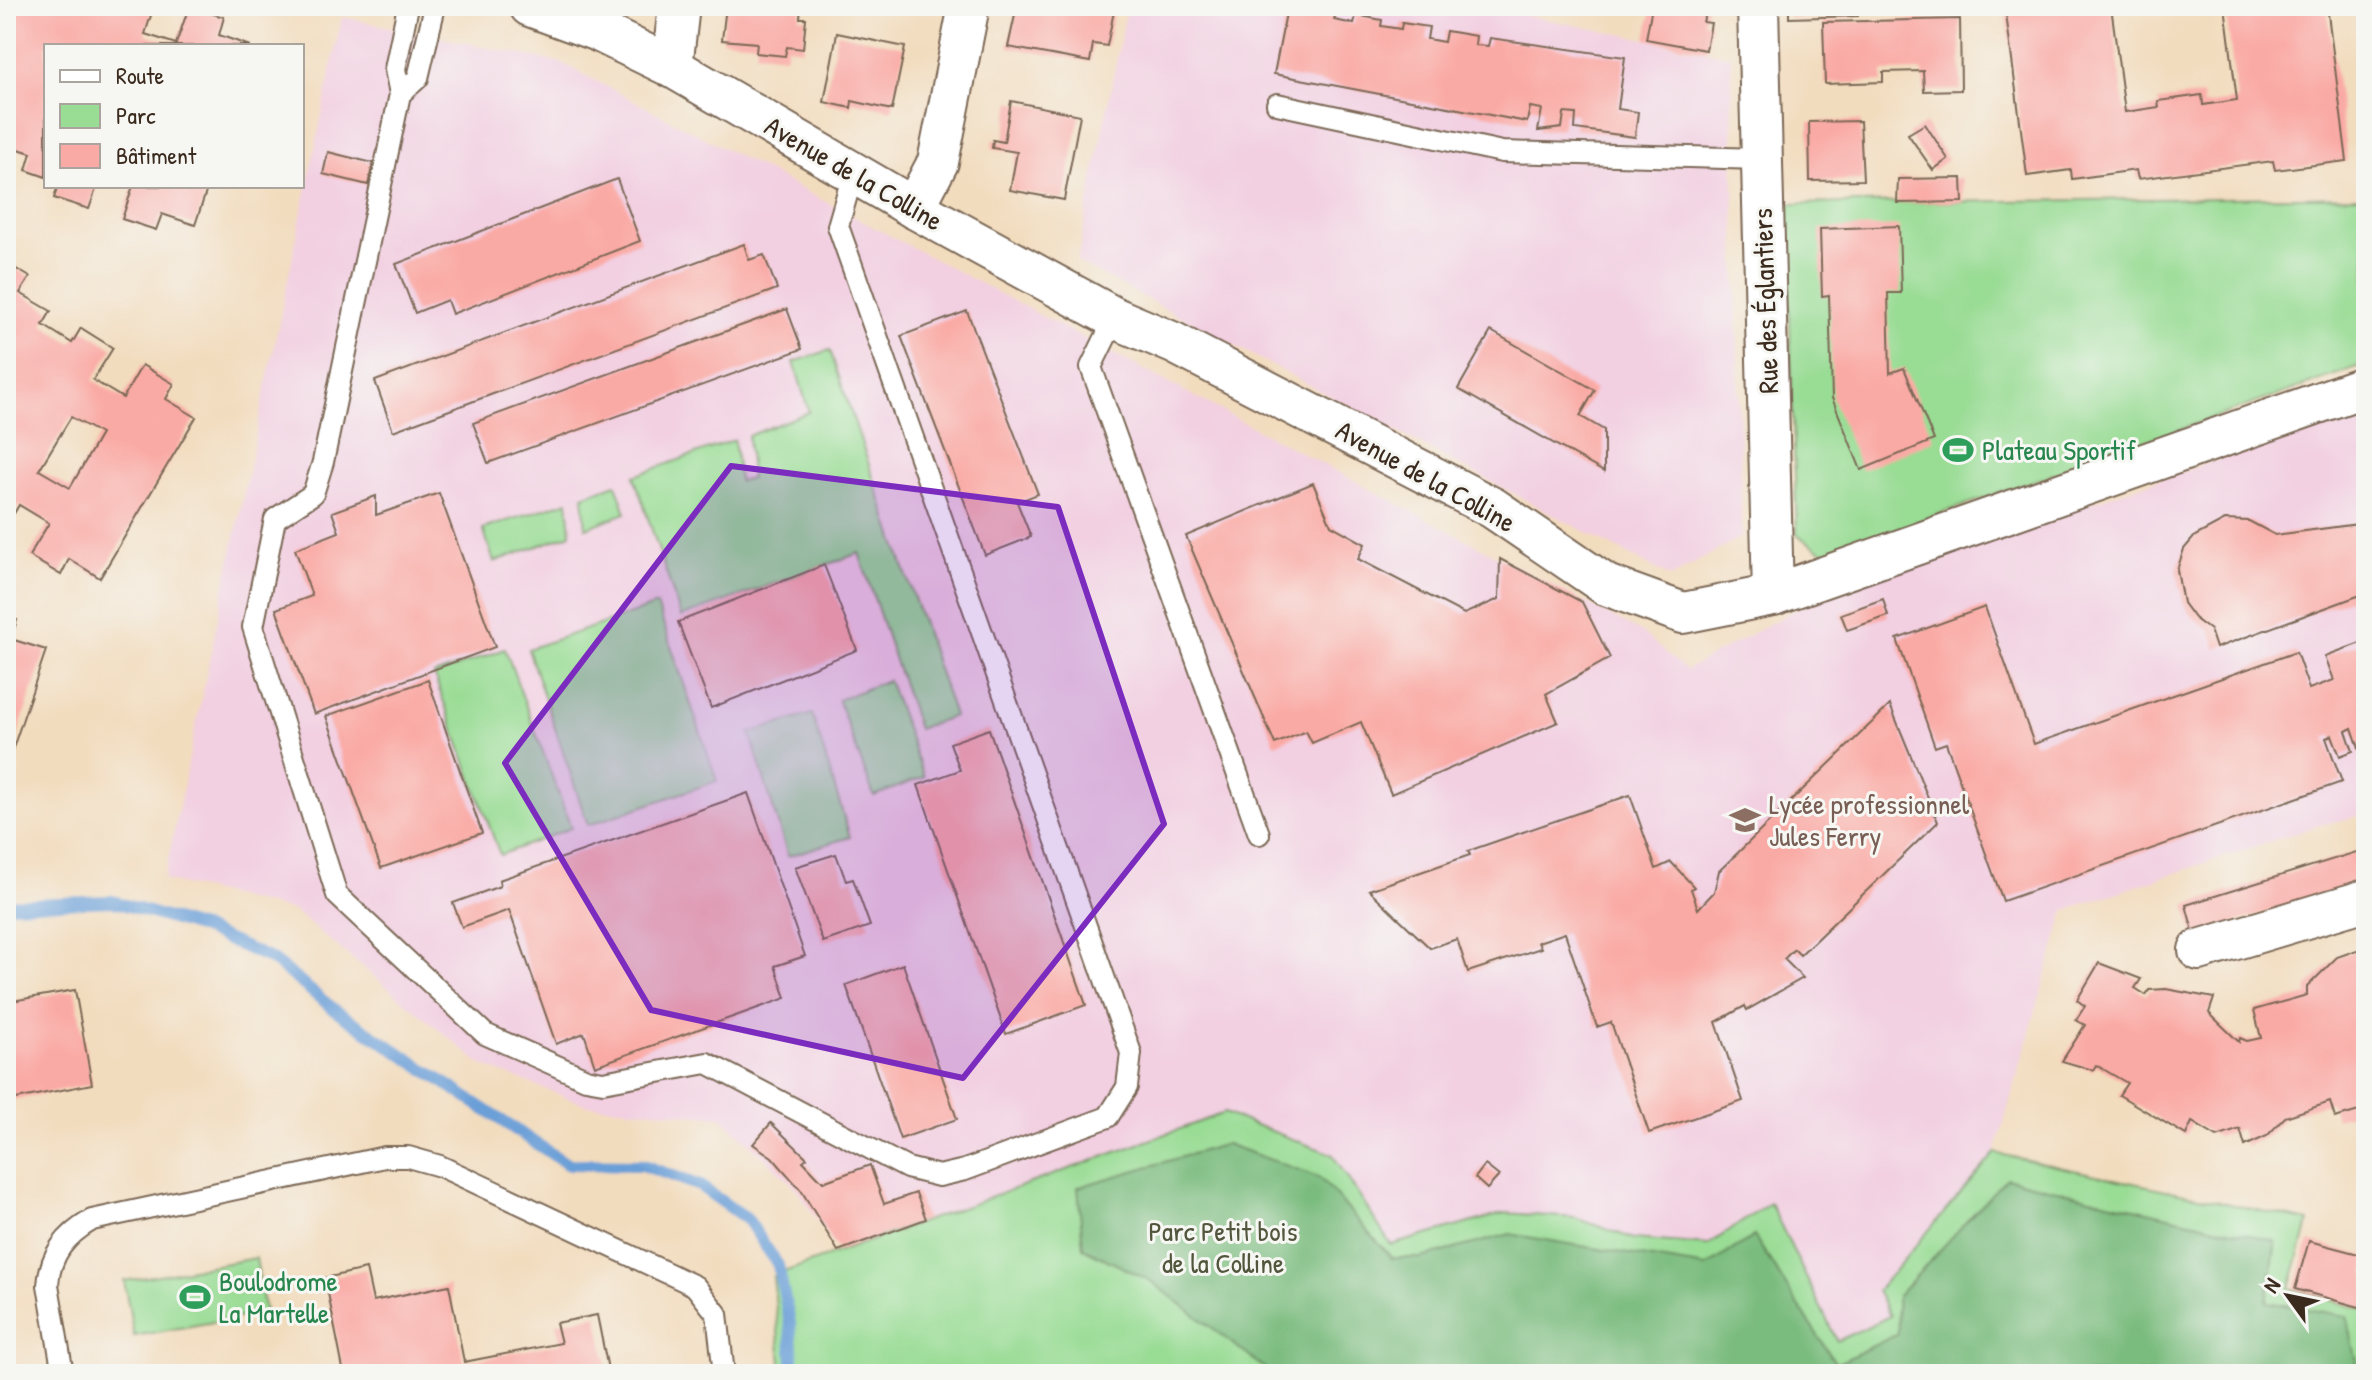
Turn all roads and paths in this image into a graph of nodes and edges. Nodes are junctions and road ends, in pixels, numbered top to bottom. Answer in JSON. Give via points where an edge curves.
{"nodes":[{"id":1,"x":408,"y":6,"type":"edge"},
{"id":2,"x":435,"y":6,"type":"edge"},
{"id":3,"x":530,"y":6,"type":"edge"},
{"id":4,"x":679,"y":6,"type":"edge"},
{"id":5,"x":969,"y":6,"type":"edge"},
{"id":6,"x":1758,"y":6,"type":"edge"},
{"id":7,"x":672,"y":67,"type":"junction"},
{"id":8,"x":400,"y":94,"type":"junction"},
{"id":9,"x":1277,"y":104,"type":"dead end"},
{"id":10,"x":1761,"y":159,"type":"junction"},
{"id":11,"x":853,"y":174,"type":"junction"},
{"id":12,"x":914,"y":208,"type":"junction"},
{"id":13,"x":1115,"y":318,"type":"junction"},
{"id":14,"x":2366,"y":386,"type":"edge"},
{"id":15,"x":1773,"y":595,"type":"junction"},
{"id":16,"x":1259,"y":834,"type":"dead end"},
{"id":17,"x":2366,"y":900,"type":"edge"},
{"id":18,"x":2199,"y":950,"type":"dead end"},
{"id":19,"x":63,"y":1374,"type":"edge"},
{"id":20,"x":724,"y":1374,"type":"edge"}],
"edges":[{"from":1,"to":8,"type":"lane","via":[[395,69]]},
{"from":2,"to":8,"type":"lane","via":[[418,78]]},
{"from":3,"to":7,"type":"street","name":"Avenue de la Colline"},
{"from":4,"to":7,"type":"street"},
{"from":5,"to":12,"type":"street","via":[[938,162]]},
{"from":6,"to":10,"type":"street","name":"Rue des Églantiers"},
{"from":7,"to":11,"type":"street","name":"Avenue de la Colline"},
{"from":8,"to":11,"type":"lane","via":[[323,462],[313,494],[275,519],[253,627],[337,895],[485,1034],[603,1082],[707,1063],[907,1168],[939,1176],[1108,1117],[1127,1087],[1131,1053],[838,226]]},
{"from":9,"to":10,"type":"lane","via":[[1502,152]]},
{"from":10,"to":15,"type":"street","name":"Rue des Églantiers"},
{"from":11,"to":12,"type":"street","name":"Avenue de la Colline"},
{"from":12,"to":13,"type":"street","name":"Avenue de la Colline"},
{"from":13,"to":15,"type":"street","name":"Avenue de la Colline","via":[[1174,343],[1493,508],[1606,585],[1683,613]]},
{"from":13,"to":16,"type":"lane","via":[[1091,367]]},
{"from":14,"to":15,"type":"street","name":"Avenue de la Colline"},
{"from":17,"to":18,"type":"street"},
{"from":19,"to":20,"type":"lane","via":[[49,1270],[65,1239],[82,1226],[385,1157],[408,1157],[440,1166],[695,1286],[717,1314]]}]}
